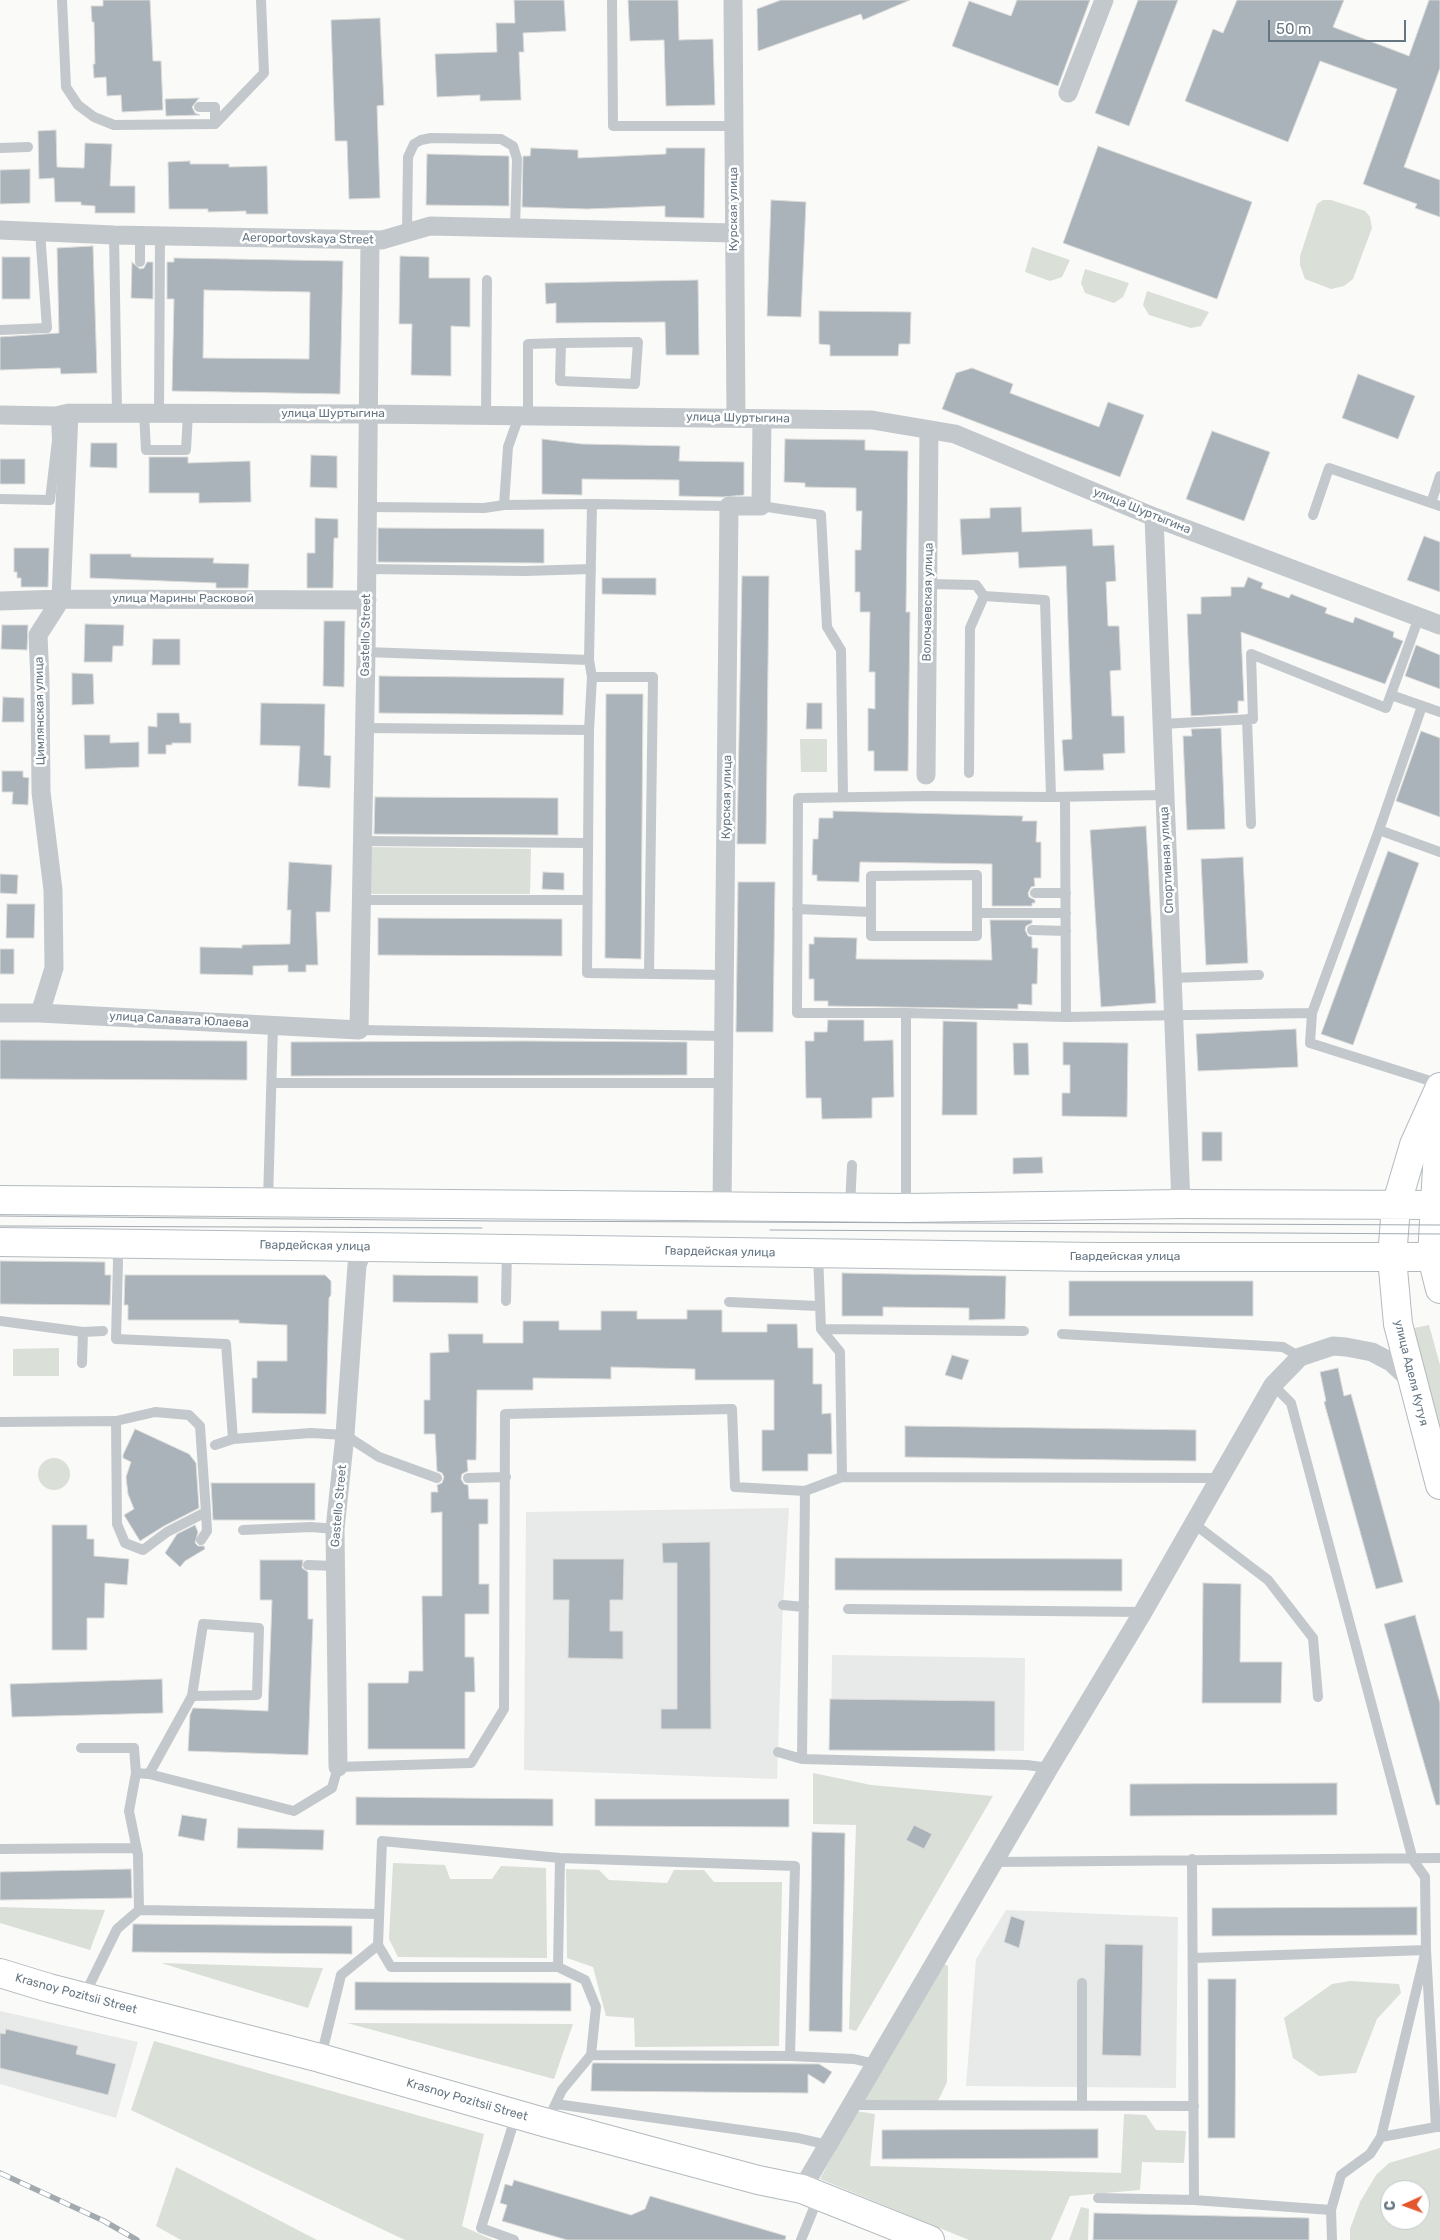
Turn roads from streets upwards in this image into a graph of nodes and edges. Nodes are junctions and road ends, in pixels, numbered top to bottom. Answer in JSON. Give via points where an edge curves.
{"nodes":[{"id":1,"x":733,"y":0,"type":"edge"},
{"id":2,"x":1104,"y":0,"type":"edge"},
{"id":3,"x":1068,"y":93,"type":"dead end"},
{"id":4,"x":0,"y":230,"type":"edge"},
{"id":5,"x":734,"y":233,"type":"junction"},
{"id":6,"x":370,"y":240,"type":"junction"},
{"id":7,"x":62,"y":414,"type":"junction"},
{"id":8,"x":369,"y":414,"type":"junction"},
{"id":9,"x":0,"y":415,"type":"edge"},
{"id":10,"x":736,"y":418,"type":"junction"},
{"id":11,"x":762,"y":419,"type":"junction"},
{"id":12,"x":929,"y":430,"type":"junction"},
{"id":13,"x":1154,"y":517,"type":"junction"},
{"id":14,"x":62,"y":599,"type":"junction"},
{"id":15,"x":367,"y":600,"type":"junction"},
{"id":16,"x":0,"y":601,"type":"edge"},
{"id":17,"x":1440,"y":625,"type":"edge"},
{"id":18,"x":926,"y":775,"type":"road end"},
{"id":19,"x":40,"y":1013,"type":"junction"},
{"id":20,"x":0,"y":1014,"type":"edge"},
{"id":21,"x":359,"y":1030,"type":"joint"},
{"id":22,"x":1440,"y":1086,"type":"edge"},
{"id":23,"x":1440,"y":1115,"type":"edge"},
{"id":24,"x":0,"y":1200,"type":"edge"},
{"id":25,"x":1181,"y":1204,"type":"junction"},
{"id":26,"x":1437,"y":1205,"type":"edge"},
{"id":27,"x":722,"y":1206,"type":"junction"},
{"id":28,"x":1396,"y":1206,"type":"junction"},
{"id":29,"x":0,"y":1242,"type":"edge"},
{"id":30,"x":364,"y":1247,"type":"junction"},
{"id":31,"x":1436,"y":1257,"type":"edge"},
{"id":32,"x":1392,"y":1258,"type":"junction"},
{"id":33,"x":1440,"y":1289,"type":"edge"},
{"id":34,"x":1413,"y":1383,"type":"junction"},
{"id":35,"x":1440,"y":1485,"type":"edge"},
{"id":36,"x":338,"y":1767,"type":"road end"},
{"id":37,"x":0,"y":1973,"type":"edge"},
{"id":38,"x":811,"y":2192,"type":"junction"},
{"id":39,"x":930,"y":2240,"type":"edge"}],
"edges":[{"from":1,"to":5,"type":"street","name":"Курская улица"},
{"from":2,"to":3,"type":"street"},
{"from":4,"to":6,"type":"street","name":"Aeroportovskaya Street"},
{"from":5,"to":6,"type":"street","name":"Aeroportovskaya Street","via":[[430,226],[389,240]]},
{"from":5,"to":10,"type":"street","name":"Курская улица"},
{"from":6,"to":8,"type":"street","name":"Gastello Street"},
{"from":7,"to":8,"type":"street","name":"улица Шуртыгина"},
{"from":7,"to":9,"type":"street","name":"улица Шуртыгина"},
{"from":7,"to":14,"type":"street"},
{"from":8,"to":10,"type":"street","name":"улица Шуртыгина"},
{"from":8,"to":15,"type":"street","name":"Gastello Street"},
{"from":10,"to":11,"type":"street","name":"улица Шуртыгина"},
{"from":11,"to":12,"type":"street","name":"улица Шуртыгина","via":[[872,420]]},
{"from":11,"to":27,"type":"street","name":"Курская улица","via":[[761,506],[729,506]]},
{"from":12,"to":13,"type":"street","name":"улица Шуртыгина","via":[[955,434]]},
{"from":12,"to":18,"type":"street","name":"Волочаевская улица"},
{"from":13,"to":17,"type":"street","name":"улица Шуртыгина"},
{"from":13,"to":25,"type":"street","name":"Спортивная улица"},
{"from":14,"to":15,"type":"street","name":"улица Марины Расковой"},
{"from":14,"to":16,"type":"street","name":"улица Марины Расковой"},
{"from":14,"to":19,"type":"street","name":"Цимлянская улица","via":[[38,635],[41,792],[53,890],[54,968]]},
{"from":15,"to":21,"type":"street","name":"Gastello Street"},
{"from":19,"to":20,"type":"street","name":"улица Салавата Юлаева"},
{"from":19,"to":21,"type":"street","name":"улица Салавата Юлаева"},
{"from":22,"to":28,"type":"main road","name":"улица Аделя Кутуя","via":[[1414,1145]]},
{"from":23,"to":26,"type":"main road"},
{"from":24,"to":27,"type":"main road"},
{"from":25,"to":27,"type":"main road","via":[[906,1208]]},
{"from":25,"to":28,"type":"main road"},
{"from":26,"to":28,"type":"main road"},
{"from":26,"to":31,"type":"main road"},
{"from":28,"to":32,"type":"main road","name":"улица Аделя Кутуя"},
{"from":29,"to":30,"type":"main road","name":"Гвардейская улица"},
{"from":30,"to":32,"type":"main road","name":"Гвардейская улица"},
{"from":30,"to":36,"type":"street","name":"Gastello Street","via":[[357,1265],[335,1529]]},
{"from":31,"to":32,"type":"main road","name":"Гвардейская улица"},
{"from":31,"to":33,"type":"main road"},
{"from":32,"to":34,"type":"main road","name":"улица Аделя Кутуя","via":[[1398,1324]]},
{"from":34,"to":35,"type":"main road","name":"улица Аделя Кутуя"},
{"from":34,"to":38,"type":"street","via":[[1391,1362],[1372,1352],[1332,1346],[1300,1357],[1273,1385],[1143,1612],[828,2145]]},
{"from":37,"to":38,"type":"main road","name":"Krasnoy Pozitsii Street","via":[[517,2114],[551,2113],[758,2180]]},
{"from":38,"to":39,"type":"main road","name":"Krasnoy Pozitsii Street"}]}
